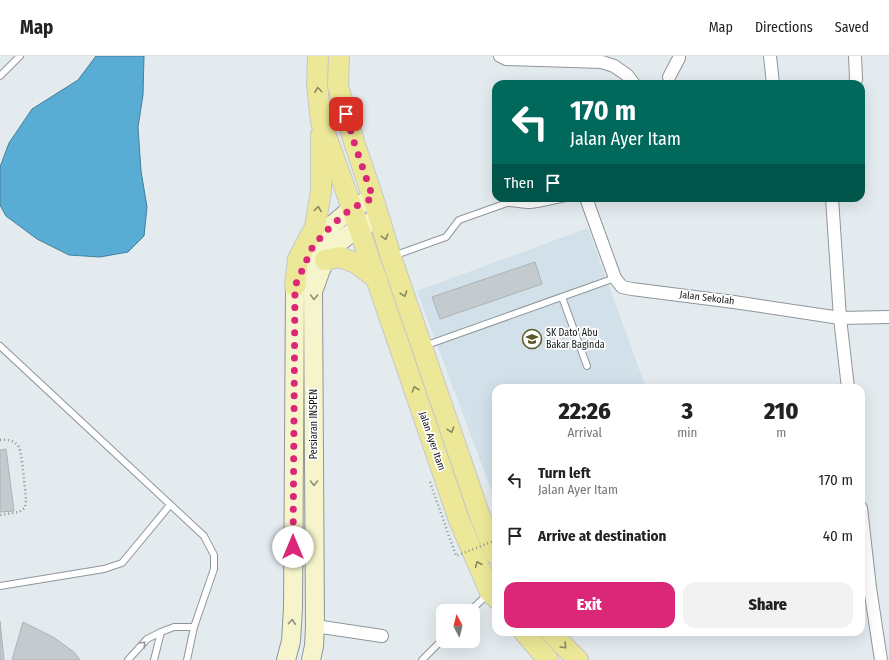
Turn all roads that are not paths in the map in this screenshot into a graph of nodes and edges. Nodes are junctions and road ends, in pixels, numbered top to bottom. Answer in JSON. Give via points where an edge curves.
{"nodes":[{"id":1,"x":20,"y":56,"type":"edge"},
{"id":2,"x":318,"y":56,"type":"edge"},
{"id":3,"x":339,"y":56,"type":"edge"},
{"id":4,"x":500,"y":56,"type":"edge"},
{"id":5,"x":679,"y":56,"type":"edge"},
{"id":6,"x":770,"y":56,"type":"edge"},
{"id":7,"x":855,"y":56,"type":"edge"},
{"id":8,"x":0,"y":76,"type":"edge"},
{"id":9,"x":669,"y":77,"type":"dead end"},
{"id":10,"x":631,"y":80,"type":"edge"},
{"id":11,"x":773,"y":80,"type":"edge"},
{"id":12,"x":856,"y":80,"type":"edge"},
{"id":13,"x":321,"y":122,"type":"junction"},
{"id":14,"x":373,"y":198,"type":"junction"},
{"id":15,"x":546,"y":202,"type":"edge"},
{"id":16,"x":587,"y":202,"type":"edge"},
{"id":17,"x":832,"y":202,"type":"edge"},
{"id":18,"x":352,"y":208,"type":"junction"},
{"id":19,"x":379,"y":218,"type":"junction"},
{"id":20,"x":359,"y":227,"type":"junction"},
{"id":21,"x":391,"y":257,"type":"junction"},
{"id":22,"x":325,"y":260,"type":"junction"},
{"id":23,"x":615,"y":278,"type":"junction"},
{"id":24,"x":377,"y":279,"type":"junction"},
{"id":25,"x":295,"y":286,"type":"junction"},
{"id":26,"x":562,"y":296,"type":"junction"},
{"id":27,"x":840,"y":318,"type":"junction"},
{"id":28,"x":889,"y":318,"type":"edge"},
{"id":29,"x":0,"y":346,"type":"edge"},
{"id":30,"x":422,"y":346,"type":"junction"},
{"id":31,"x":587,"y":366,"type":"dead end"},
{"id":32,"x":848,"y":384,"type":"edge"},
{"id":33,"x":170,"y":505,"type":"junction"},
{"id":34,"x":865,"y":544,"type":"edge"},
{"id":35,"x":492,"y":545,"type":"edge"},
{"id":36,"x":0,"y":586,"type":"edge"},
{"id":37,"x":492,"y":593,"type":"edge"},
{"id":38,"x":492,"y":596,"type":"edge"},
{"id":39,"x":480,"y":604,"type":"edge"},
{"id":40,"x":315,"y":626,"type":"junction"},
{"id":41,"x":194,"y":627,"type":"junction"},
{"id":42,"x":161,"y":632,"type":"junction"},
{"id":43,"x":382,"y":636,"type":"dead end"},
{"id":44,"x":527,"y":636,"type":"edge"},
{"id":45,"x":555,"y":636,"type":"edge"},
{"id":46,"x":436,"y":646,"type":"edge"},
{"id":47,"x":128,"y":660,"type":"edge"},
{"id":48,"x":154,"y":660,"type":"edge"},
{"id":49,"x":187,"y":660,"type":"edge"},
{"id":50,"x":286,"y":660,"type":"edge"},
{"id":51,"x":311,"y":660,"type":"edge"},
{"id":52,"x":422,"y":660,"type":"edge"},
{"id":53,"x":548,"y":660,"type":"edge"},
{"id":54,"x":578,"y":660,"type":"edge"},
{"id":55,"x":881,"y":660,"type":"edge"}],
"edges":[{"from":1,"to":8,"type":"lane"},
{"from":13,"to":2,"type":"main road","one_way":true,"via":[[317,84]]},
{"from":3,"to":14,"type":"main road","via":[[338,86]]},
{"from":4,"to":10,"type":"street","via":[[506,59],[602,62],[614,66]]},
{"from":5,"to":9,"type":"street"},
{"from":6,"to":11,"type":"street"},
{"from":7,"to":12,"type":"street"},
{"from":13,"to":18,"type":"main road"},
{"from":25,"to":13,"type":"main road","one_way":true,"via":[[298,259],[315,227],[321,191]]},
{"from":14,"to":18,"type":"main road","name":"Persiaran INSPEN"},
{"from":14,"to":19,"type":"main road","name":"Jalan Ayer Itam"},
{"from":15,"to":21,"type":"lane","via":[[531,205],[507,203],[460,220],[446,237]]},
{"from":16,"to":23,"type":"street"},
{"from":17,"to":27,"type":"street"},
{"from":18,"to":20,"type":"main road","name":"Jalan Ayer Itam"},
{"from":18,"to":25,"type":"main road","name":"Persiaran INSPEN","via":[[313,246]]},
{"from":19,"to":20,"type":"main road","name":"Persiaran INSPEN"},
{"from":19,"to":21,"type":"main road","name":"Jalan Ayer Itam","one_way":true},
{"from":20,"to":22,"type":"main road","name":"Persiaran INSPEN","via":[[339,242]]},
{"from":20,"to":24,"type":"main road","name":"Jalan Ayer Itam"},
{"from":21,"to":30,"type":"main road","name":"Jalan Ayer Itam","one_way":true},
{"from":22,"to":24,"type":"main road","via":[[339,258],[356,263]]},
{"from":22,"to":40,"type":"main road","name":"Persiaran INSPEN","one_way":true,"via":[[313,291]]},
{"from":23,"to":26,"type":"lane"},
{"from":23,"to":27,"type":"street","name":"Jalan Sekolah","via":[[622,287],[632,290]]},
{"from":37,"to":24,"type":"main road","name":"Jalan Ayer Itam","one_way":true,"via":[[460,520]]},
{"from":50,"to":25,"type":"main road","name":"Persiaran INSPEN","one_way":true,"via":[[291,641],[293,608]]},
{"from":26,"to":30,"type":"lane"},
{"from":26,"to":31,"type":"lane"},
{"from":27,"to":28,"type":"street","name":"Jalan Sekolah"},
{"from":27,"to":32,"type":"street"},
{"from":29,"to":33,"type":"lane"},
{"from":30,"to":35,"type":"main road","name":"Jalan Ayer Itam","one_way":true},
{"from":33,"to":36,"type":"lane","via":[[122,563],[104,569]]},
{"from":33,"to":41,"type":"lane","via":[[204,536],[214,555],[214,569]]},
{"from":34,"to":55,"type":"street"},
{"from":38,"to":39,"type":"lane"},
{"from":40,"to":43,"type":"street"},
{"from":40,"to":51,"type":"main road","name":"Persiaran INSPEN"},
{"from":41,"to":42,"type":"lane","via":[[174,627]]},
{"from":41,"to":49,"type":"lane"},
{"from":47,"to":42,"type":"lane","one_way":true,"via":[[147,639]]},
{"from":42,"to":48,"type":"lane"},
{"from":44,"to":53,"type":"main road"},
{"from":45,"to":54,"type":"main road","one_way":true},
{"from":46,"to":52,"type":"lane"}]}
